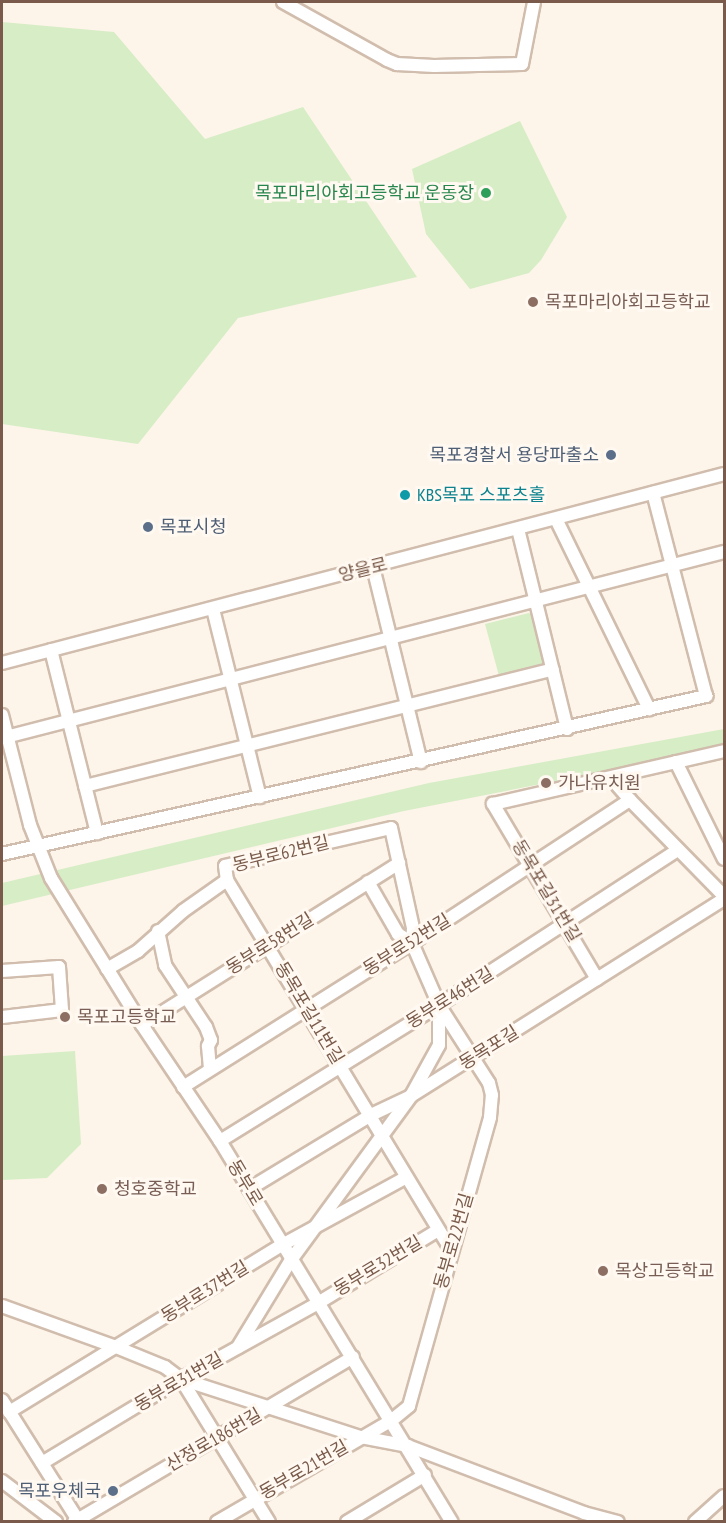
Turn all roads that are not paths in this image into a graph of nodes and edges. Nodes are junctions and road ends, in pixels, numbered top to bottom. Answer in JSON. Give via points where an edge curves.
{"nodes":[{"id":1,"x":283,"y":2,"type":"edge"},
{"id":2,"x":534,"y":2,"type":"edge"},
{"id":3,"x":724,"y":474,"type":"edge"},
{"id":4,"x":653,"y":493,"type":"junction"},
{"id":5,"x":556,"y":519,"type":"junction"},
{"id":6,"x":518,"y":529,"type":"junction"},
{"id":7,"x":724,"y":552,"type":"edge"},
{"id":8,"x":672,"y":566,"type":"junction"},
{"id":9,"x":373,"y":567,"type":"junction"},
{"id":10,"x":590,"y":587,"type":"junction"},
{"id":11,"x":536,"y":601,"type":"junction"},
{"id":12,"x":213,"y":609,"type":"junction"},
{"id":13,"x":390,"y":638,"type":"junction"},
{"id":14,"x":51,"y":650,"type":"junction"},
{"id":15,"x":2,"y":663,"type":"edge"},
{"id":16,"x":553,"y":669,"type":"junction"},
{"id":17,"x":230,"y":679,"type":"junction"},
{"id":18,"x":407,"y":706,"type":"junction"},
{"id":19,"x":650,"y":709,"type":"junction"},
{"id":20,"x":2,"y":716,"type":"edge"},
{"id":21,"x":69,"y":721,"type":"junction"},
{"id":22,"x":567,"y":729,"type":"junction"},
{"id":23,"x":4,"y":737,"type":"edge"},
{"id":24,"x":247,"y":746,"type":"junction"},
{"id":25,"x":724,"y":752,"type":"edge"},
{"id":26,"x":422,"y":762,"type":"junction"},
{"id":27,"x":676,"y":762,"type":"junction"},
{"id":28,"x":616,"y":777,"type":"junction"},
{"id":29,"x":85,"y":786,"type":"junction"},
{"id":30,"x":260,"y":797,"type":"junction"},
{"id":31,"x":630,"y":800,"type":"junction"},
{"id":32,"x":97,"y":833,"type":"junction"},
{"id":33,"x":37,"y":846,"type":"junction"},
{"id":34,"x":678,"y":850,"type":"junction"},
{"id":35,"x":2,"y":854,"type":"edge"},
{"id":36,"x":724,"y":859,"type":"edge"},
{"id":37,"x":399,"y":863,"type":"junction"},
{"id":38,"x":531,"y":865,"type":"junction"},
{"id":39,"x":227,"y":880,"type":"junction"},
{"id":40,"x":368,"y":882,"type":"junction"},
{"id":41,"x":724,"y":898,"type":"edge"},
{"id":42,"x":566,"y":924,"type":"junction"},
{"id":43,"x":158,"y":931,"type":"junction"},
{"id":44,"x":412,"y":943,"type":"junction"},
{"id":45,"x":267,"y":945,"type":"junction"},
{"id":46,"x":107,"y":969,"type":"junction"},
{"id":47,"x":2,"y":971,"type":"edge"},
{"id":48,"x":597,"y":979,"type":"junction"},
{"id":49,"x":186,"y":998,"type":"junction"},
{"id":50,"x":439,"y":1005,"type":"junction"},
{"id":51,"x":306,"y":1009,"type":"junction"},
{"id":52,"x":2,"y":1017,"type":"edge"},
{"id":53,"x":142,"y":1025,"type":"junction"},
{"id":54,"x":473,"y":1058,"type":"junction"},
{"id":55,"x":341,"y":1066,"type":"junction"},
{"id":56,"x":210,"y":1069,"type":"junction"},
{"id":57,"x":183,"y":1086,"type":"junction"},
{"id":58,"x":411,"y":1096,"type":"junction"},
{"id":59,"x":371,"y":1115,"type":"junction"},
{"id":60,"x":381,"y":1135,"type":"junction"},
{"id":61,"x":220,"y":1141,"type":"junction"},
{"id":62,"x":405,"y":1178,"type":"junction"},
{"id":63,"x":249,"y":1190,"type":"junction"},
{"id":64,"x":318,"y":1225,"type":"junction"},
{"id":65,"x":438,"y":1230,"type":"junction"},
{"id":66,"x":282,"y":1245,"type":"junction"},
{"id":67,"x":451,"y":1250,"type":"junction"},
{"id":68,"x":291,"y":1260,"type":"junction"},
{"id":69,"x":318,"y":1303,"type":"junction"},
{"id":70,"x":2,"y":1306,"type":"edge"},
{"id":71,"x":116,"y":1347,"type":"junction"},
{"id":72,"x":237,"y":1348,"type":"junction"},
{"id":73,"x":352,"y":1357,"type":"junction"},
{"id":74,"x":181,"y":1379,"type":"junction"},
{"id":75,"x":2,"y":1400,"type":"edge"},
{"id":76,"x":270,"y":1407,"type":"junction"},
{"id":77,"x":9,"y":1412,"type":"junction"},
{"id":78,"x":392,"y":1420,"type":"junction"},
{"id":79,"x":361,"y":1437,"type":"junction"},
{"id":80,"x":217,"y":1439,"type":"junction"},
{"id":81,"x":408,"y":1446,"type":"junction"},
{"id":82,"x":42,"y":1463,"type":"junction"},
{"id":83,"x":424,"y":1475,"type":"junction"},
{"id":84,"x":2,"y":1481,"type":"edge"},
{"id":85,"x":724,"y":1496,"type":"edge"},
{"id":86,"x":255,"y":1499,"type":"junction"},
{"id":87,"x":56,"y":1521,"type":"edge"},
{"id":88,"x":77,"y":1521,"type":"edge"},
{"id":89,"x":217,"y":1521,"type":"edge"},
{"id":90,"x":269,"y":1521,"type":"edge"},
{"id":91,"x":347,"y":1521,"type":"edge"},
{"id":92,"x":452,"y":1521,"type":"edge"},
{"id":93,"x":618,"y":1521,"type":"edge"},
{"id":94,"x":695,"y":1521,"type":"edge"}],
"edges":[{"from":1,"to":2,"type":"street","via":[[397,64],[458,66],[522,64]]},
{"from":3,"to":4,"type":"street","name":"양을로"},
{"from":4,"to":5,"type":"street","name":"양을로"},
{"from":4,"to":8,"type":"street"},
{"from":5,"to":6,"type":"street","name":"양을로"},
{"from":5,"to":10,"type":"street"},
{"from":6,"to":9,"type":"street","name":"양을로"},
{"from":6,"to":11,"type":"street"},
{"from":7,"to":8,"type":"street"},
{"from":8,"to":10,"type":"street"},
{"from":8,"to":19,"type":"street","via":[[706,696]]},
{"from":9,"to":12,"type":"street","name":"양을로"},
{"from":9,"to":13,"type":"street"},
{"from":10,"to":11,"type":"street"},
{"from":10,"to":19,"type":"street"},
{"from":11,"to":13,"type":"street"},
{"from":11,"to":16,"type":"street"},
{"from":12,"to":14,"type":"street","name":"양을로"},
{"from":12,"to":17,"type":"street"},
{"from":13,"to":17,"type":"street"},
{"from":13,"to":18,"type":"street"},
{"from":14,"to":15,"type":"street","name":"양을로"},
{"from":14,"to":21,"type":"street"},
{"from":16,"to":18,"type":"street"},
{"from":16,"to":22,"type":"street"},
{"from":17,"to":21,"type":"street"},
{"from":17,"to":24,"type":"street"},
{"from":18,"to":24,"type":"street"},
{"from":18,"to":26,"type":"street"},
{"from":19,"to":22,"type":"street"},
{"from":20,"to":23,"type":"street","name":"동부로"},
{"from":21,"to":23,"type":"street"},
{"from":21,"to":29,"type":"street"},
{"from":22,"to":26,"type":"street"},
{"from":23,"to":33,"type":"street","name":"동부로"},
{"from":24,"to":29,"type":"street"},
{"from":24,"to":30,"type":"street"},
{"from":25,"to":27,"type":"street"},
{"from":26,"to":30,"type":"street"},
{"from":27,"to":28,"type":"street"},
{"from":27,"to":36,"type":"street"},
{"from":28,"to":31,"type":"street"},
{"from":28,"to":38,"type":"street","name":"동목포길31번길","via":[[493,804]]},
{"from":29,"to":32,"type":"street"},
{"from":30,"to":32,"type":"street"},
{"from":31,"to":34,"type":"street"},
{"from":31,"to":38,"type":"street","name":"동부로52번길"},
{"from":32,"to":33,"type":"street"},
{"from":33,"to":35,"type":"street"},
{"from":33,"to":46,"type":"street","name":"동부로","via":[[51,878]]},
{"from":34,"to":41,"type":"street"},
{"from":34,"to":42,"type":"street","name":"동부로46번길"},
{"from":37,"to":39,"type":"street","name":"동부로62번길","via":[[391,828],[225,866]]},
{"from":37,"to":40,"type":"street","name":"동부로58번길"},
{"from":37,"to":44,"type":"street","via":[[414,928]]},
{"from":38,"to":42,"type":"street","name":"동목포길31번길"},
{"from":38,"to":44,"type":"street","name":"동부로52번길"},
{"from":39,"to":43,"type":"street","name":"동부로62번길"},
{"from":39,"to":45,"type":"street","name":"동목포길11번길"},
{"from":40,"to":44,"type":"street","via":[[398,934]]},
{"from":40,"to":45,"type":"street","name":"동부로58번길"},
{"from":41,"to":48,"type":"street","name":"동목포길"},
{"from":42,"to":48,"type":"street","name":"동목포길31번길"},
{"from":42,"to":50,"type":"street","name":"동부로46번길"},
{"from":43,"to":46,"type":"street","name":"동부로62번길","via":[[138,951]]},
{"from":43,"to":49,"type":"street","via":[[165,965]]},
{"from":44,"to":50,"type":"street"},
{"from":44,"to":51,"type":"street","name":"동부로52번길"},
{"from":45,"to":49,"type":"street","name":"동부로58번길"},
{"from":45,"to":51,"type":"street","name":"동목포길11번길"},
{"from":46,"to":53,"type":"street","name":"동부로"},
{"from":47,"to":52,"type":"street","via":[[59,967],[62,1010]]},
{"from":48,"to":54,"type":"street","name":"동목포길"},
{"from":49,"to":53,"type":"street","name":"동부로58번길"},
{"from":49,"to":56,"type":"street","via":[[211,1040]]},
{"from":50,"to":54,"type":"street","name":"동부로22번길"},
{"from":50,"to":55,"type":"street","name":"동부로46번길"},
{"from":50,"to":58,"type":"street","via":[[439,1045]]},
{"from":51,"to":55,"type":"street","name":"동목포길11번길"},
{"from":51,"to":56,"type":"street","name":"동부로52번길"},
{"from":53,"to":57,"type":"street","name":"동부로"},
{"from":54,"to":58,"type":"street","name":"동목포길"},
{"from":54,"to":67,"type":"street","name":"동부로22번길","via":[[491,1088],[491,1109]]},
{"from":55,"to":59,"type":"street","name":"동목포길11번길"},
{"from":55,"to":61,"type":"street","name":"동부로46번길"},
{"from":56,"to":57,"type":"street","name":"동부로52번길"},
{"from":57,"to":61,"type":"street","name":"동부로"},
{"from":58,"to":59,"type":"street","name":"동목포길"},
{"from":58,"to":60,"type":"street"},
{"from":59,"to":60,"type":"street","name":"동목포길11번길"},
{"from":59,"to":63,"type":"street","name":"동목포길"},
{"from":60,"to":62,"type":"street","name":"동목포길11번길"},
{"from":60,"to":64,"type":"street"},
{"from":61,"to":63,"type":"street","name":"동부로"},
{"from":62,"to":64,"type":"street","name":"동부로37번길"},
{"from":62,"to":65,"type":"street","name":"동목포길11번길"},
{"from":63,"to":66,"type":"street","name":"동부로"},
{"from":64,"to":66,"type":"street","name":"동부로37번길"},
{"from":64,"to":68,"type":"street"},
{"from":65,"to":67,"type":"street","name":"동목포길11번길"},
{"from":65,"to":69,"type":"street","name":"동부로32번길"},
{"from":66,"to":68,"type":"street","name":"동부로"},
{"from":66,"to":71,"type":"street","name":"동부로37번길"},
{"from":67,"to":78,"type":"street","name":"동부로22번길","via":[[409,1406]]},
{"from":68,"to":69,"type":"street","name":"동부로"},
{"from":68,"to":72,"type":"street"},
{"from":69,"to":72,"type":"street","name":"동부로31번길"},
{"from":69,"to":73,"type":"street","name":"동부로"},
{"from":70,"to":71,"type":"street"},
{"from":71,"to":74,"type":"street","via":[[165,1367]]},
{"from":71,"to":77,"type":"street","name":"동부로37번길"},
{"from":72,"to":74,"type":"street","name":"동부로31번길"},
{"from":73,"to":76,"type":"street","name":"산정로186번길"},
{"from":73,"to":78,"type":"street","name":"동부로"},
{"from":74,"to":76,"type":"street"},
{"from":74,"to":80,"type":"street"},
{"from":74,"to":82,"type":"street","name":"동부로31번길"},
{"from":75,"to":77,"type":"street"},
{"from":76,"to":79,"type":"street"},
{"from":76,"to":80,"type":"street","name":"산정로186번길"},
{"from":77,"to":82,"type":"street"},
{"from":78,"to":79,"type":"street","name":"동부로21번길"},
{"from":78,"to":81,"type":"street","name":"동부로"},
{"from":79,"to":81,"type":"street"},
{"from":79,"to":86,"type":"street","name":"동부로21번길"},
{"from":80,"to":86,"type":"street"},
{"from":80,"to":88,"type":"street","name":"산정로186번길"},
{"from":81,"to":83,"type":"street","name":"동부로"},
{"from":81,"to":93,"type":"street","via":[[584,1513]]},
{"from":82,"to":88,"type":"street"},
{"from":83,"to":91,"type":"street"},
{"from":83,"to":92,"type":"street","name":"동부로"},
{"from":84,"to":87,"type":"street"},
{"from":85,"to":94,"type":"street"},
{"from":86,"to":89,"type":"street","name":"동부로21번길"},
{"from":86,"to":90,"type":"street"}]}
